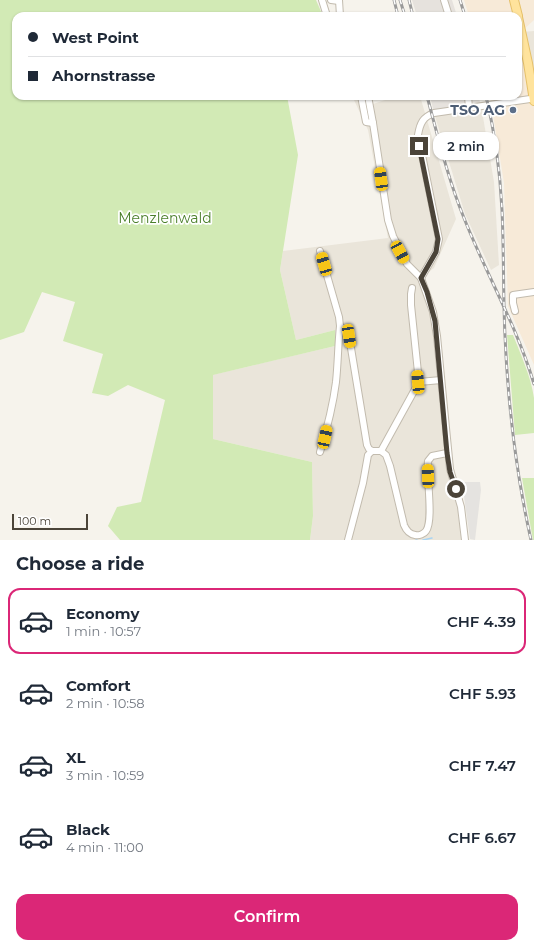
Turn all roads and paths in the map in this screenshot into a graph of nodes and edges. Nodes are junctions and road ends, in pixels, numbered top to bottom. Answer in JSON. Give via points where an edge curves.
{"nodes":[{"id":1,"x":322,"y":0,"type":"edge"},
{"id":2,"x":331,"y":0,"type":"edge"},
{"id":3,"x":444,"y":0,"type":"edge"},
{"id":4,"x":514,"y":0,"type":"edge"},
{"id":5,"x":339,"y":1,"type":"edge"},
{"id":6,"x":327,"y":12,"type":"edge"},
{"id":7,"x":340,"y":12,"type":"edge"},
{"id":8,"x":448,"y":12,"type":"edge"},
{"id":9,"x":517,"y":12,"type":"edge"},
{"id":10,"x":522,"y":35,"type":"edge"},
{"id":11,"x":534,"y":97,"type":"edge"},
{"id":12,"x":362,"y":100,"type":"edge"},
{"id":13,"x":369,"y":100,"type":"edge"},
{"id":14,"x":468,"y":100,"type":"edge"},
{"id":15,"x":534,"y":101,"type":"edge"},
{"id":16,"x":469,"y":108,"type":"junction"},
{"id":17,"x":373,"y":123,"type":"junction"},
{"id":18,"x":320,"y":251,"type":"dead end"},
{"id":19,"x":421,"y":278,"type":"junction"},
{"id":20,"x":412,"y":288,"type":"dead end"},
{"id":21,"x":534,"y":292,"type":"edge"},
{"id":22,"x":515,"y":311,"type":"dead end"},
{"id":23,"x":340,"y":326,"type":"junction"},
{"id":24,"x":441,"y":380,"type":"junction"},
{"id":25,"x":418,"y":382,"type":"junction"},
{"id":26,"x":372,"y":451,"type":"junction"},
{"id":27,"x":381,"y":451,"type":"junction"},
{"id":28,"x":320,"y":452,"type":"dead end"},
{"id":29,"x":447,"y":453,"type":"junction"},
{"id":30,"x":348,"y":540,"type":"edge"},
{"id":31,"x":465,"y":540,"type":"edge"}],
"edges":[{"from":1,"to":6,"type":"street"},
{"from":2,"to":5,"type":"street"},
{"from":3,"to":8,"type":"street"},
{"from":4,"to":9,"type":"main road"},
{"from":5,"to":7,"type":"street"},
{"from":10,"to":11,"type":"main road"},
{"from":11,"to":15,"type":"main road"},
{"from":11,"to":16,"type":"street"},
{"from":12,"to":17,"type":"street","via":[[366,122]]},
{"from":13,"to":17,"type":"street"},
{"from":14,"to":16,"type":"street"},
{"from":16,"to":19,"type":"street","via":[[427,115],[419,128],[419,146],[438,239],[436,252]]},
{"from":17,"to":19,"type":"street","via":[[385,207],[391,228],[407,264]]},
{"from":18,"to":23,"type":"street"},
{"from":19,"to":24,"type":"street","via":[[435,321]]},
{"from":20,"to":25,"type":"street","via":[[411,305]]},
{"from":21,"to":22,"type":"street","via":[[513,295]]},
{"from":23,"to":26,"type":"street","via":[[349,336],[364,430],[367,445]]},
{"from":23,"to":28,"type":"street","via":[[333,399]]},
{"from":24,"to":25,"type":"street"},
{"from":24,"to":29,"type":"street"},
{"from":25,"to":27,"type":"street"},
{"from":26,"to":27,"type":"street"},
{"from":26,"to":30,"type":"street","via":[[368,455]]},
{"from":27,"to":29,"type":"street","via":[[386,455],[390,466],[404,525],[410,534],[417,535],[426,531],[429,521],[428,461],[432,456]]},
{"from":29,"to":31,"type":"street"}]}
